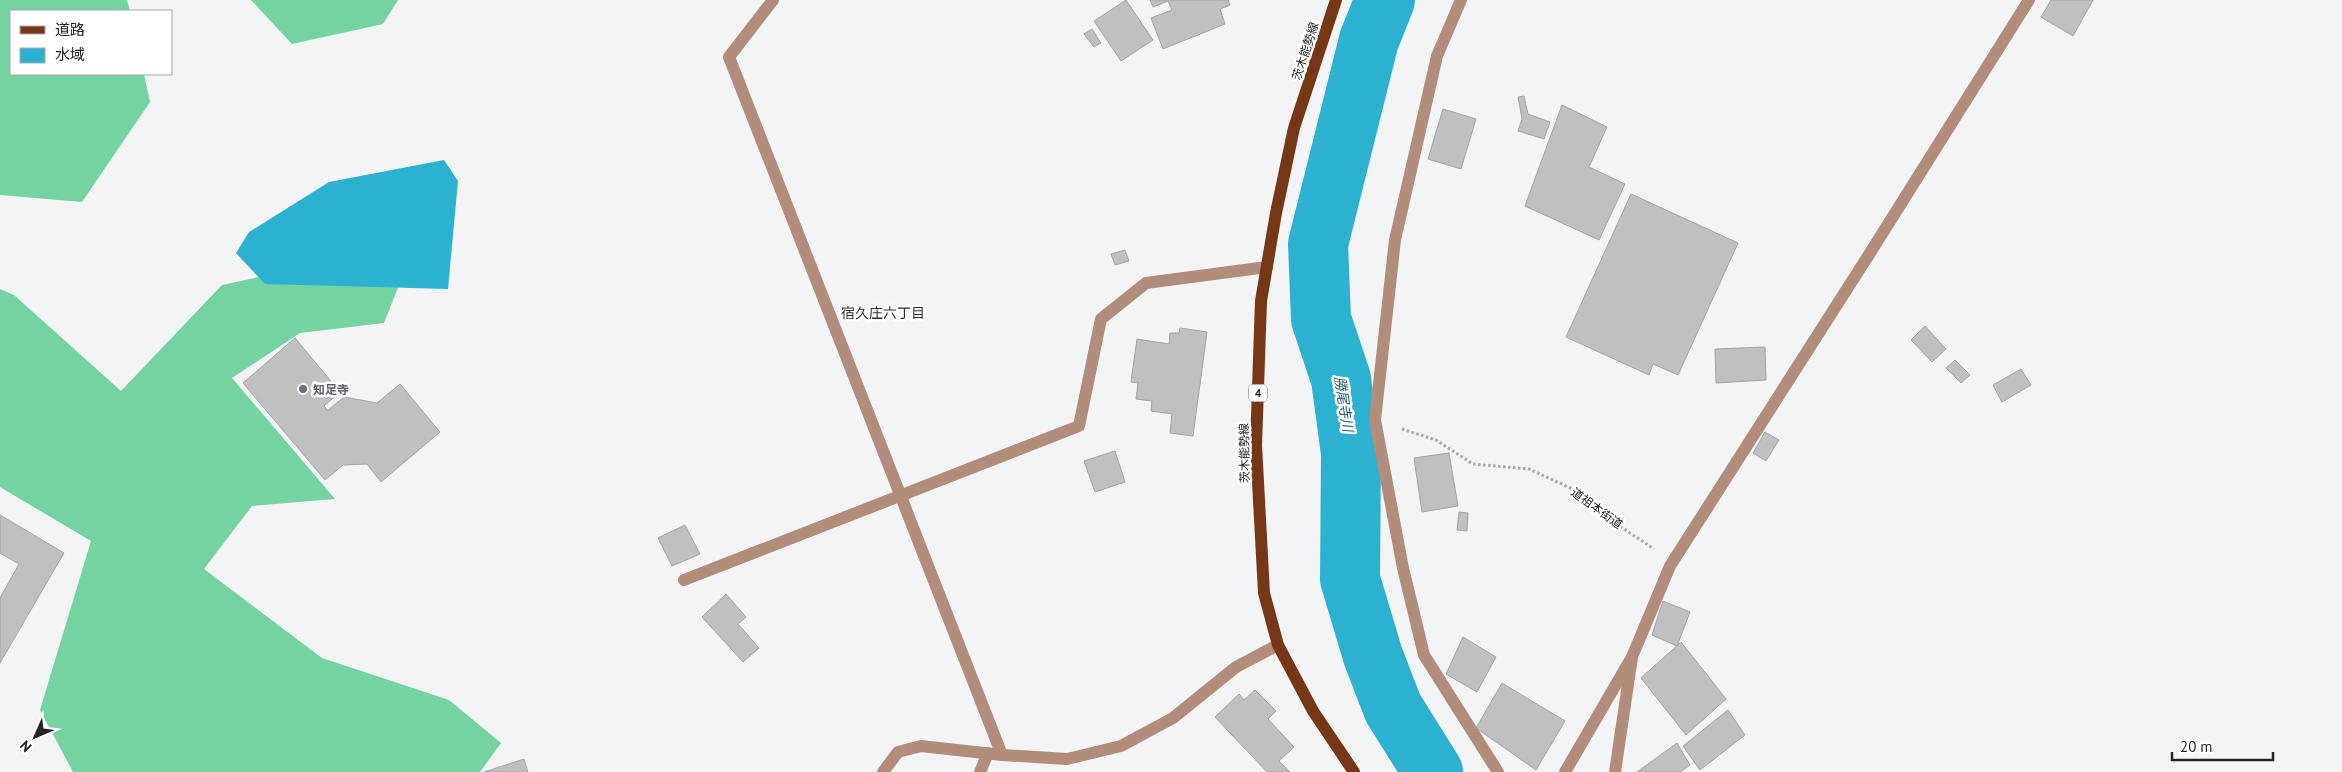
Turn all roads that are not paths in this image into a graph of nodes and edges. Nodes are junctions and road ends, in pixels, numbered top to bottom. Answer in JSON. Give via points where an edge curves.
{"nodes":[{"id":1,"x":773,"y":0,"type":"edge"},
{"id":2,"x":1336,"y":0,"type":"edge"},
{"id":3,"x":1461,"y":0,"type":"edge"},
{"id":4,"x":2029,"y":0,"type":"edge"},
{"id":5,"x":1267,"y":266,"type":"junction"},
{"id":6,"x":900,"y":496,"type":"junction"},
{"id":7,"x":684,"y":580,"type":"dead end"},
{"id":8,"x":1278,"y":645,"type":"junction"},
{"id":9,"x":1632,"y":657,"type":"junction"},
{"id":10,"x":988,"y":753,"type":"junction"},
{"id":11,"x":1002,"y":755,"type":"junction"},
{"id":12,"x":883,"y":772,"type":"edge"},
{"id":13,"x":980,"y":772,"type":"edge"},
{"id":14,"x":1354,"y":772,"type":"edge"},
{"id":15,"x":1498,"y":772,"type":"edge"},
{"id":16,"x":1565,"y":772,"type":"edge"},
{"id":17,"x":1615,"y":772,"type":"edge"}],
"edges":[{"from":1,"to":6,"type":"street","via":[[729,57]]},
{"from":2,"to":5,"type":"main road","name":"茨木能勢線","number":"4","via":[[1294,128]]},
{"from":3,"to":15,"type":"street","via":[[1437,56],[1395,240],[1375,420],[1403,568],[1424,655]]},
{"from":4,"to":9,"type":"street","via":[[1670,566]]},
{"from":5,"to":6,"type":"street","via":[[1146,283],[1101,318],[1079,426]]},
{"from":5,"to":8,"type":"main road","name":"茨木能勢線","number":"4","via":[[1261,301],[1256,445],[1264,593]]},
{"from":6,"to":7,"type":"street"},
{"from":6,"to":11,"type":"street"},
{"from":8,"to":11,"type":"street","via":[[1236,667],[1174,718],[1121,746],[1067,758]]},
{"from":8,"to":14,"type":"main road","name":"茨木能勢線","number":"4","via":[[1313,711]]},
{"from":9,"to":16,"type":"street"},
{"from":9,"to":17,"type":"street"},
{"from":10,"to":11,"type":"street"},
{"from":10,"to":12,"type":"street","via":[[921,746],[898,752]]},
{"from":10,"to":13,"type":"street"}]}
